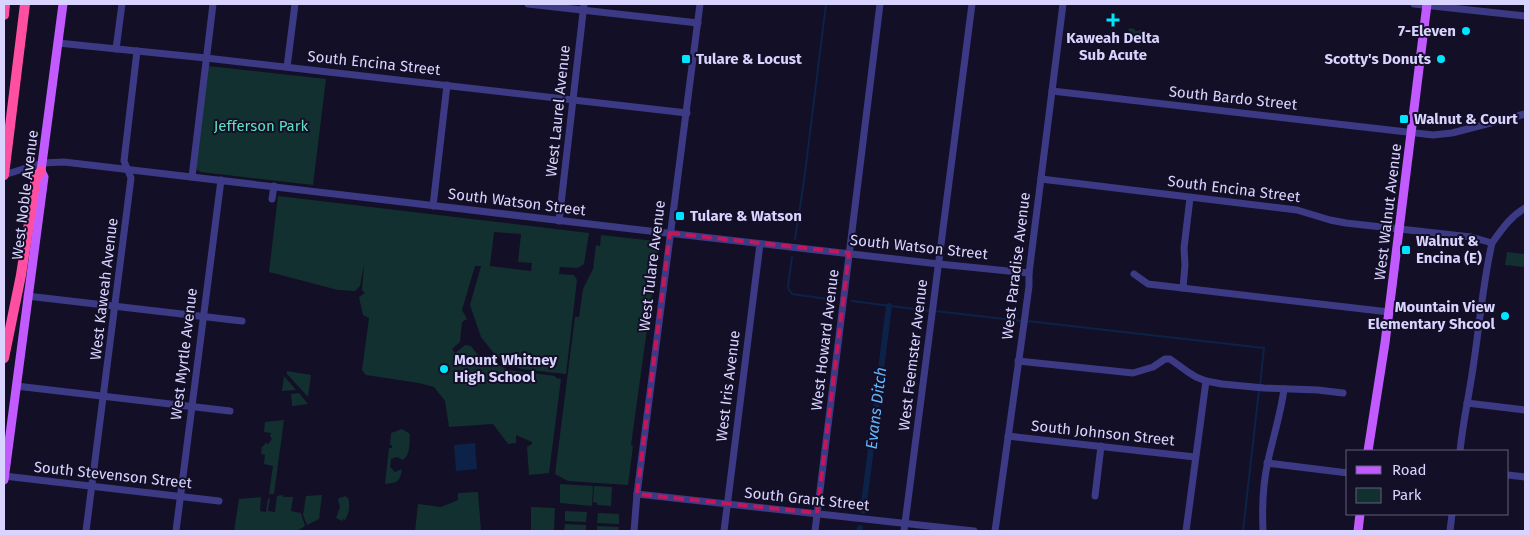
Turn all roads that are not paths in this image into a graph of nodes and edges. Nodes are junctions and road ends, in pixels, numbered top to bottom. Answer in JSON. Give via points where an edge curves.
{"nodes":[{"id":1,"x":5,"y":4,"type":"edge"},
{"id":2,"x":25,"y":4,"type":"edge"},
{"id":3,"x":63,"y":4,"type":"edge"},
{"id":4,"x":122,"y":4,"type":"edge"},
{"id":5,"x":213,"y":4,"type":"edge"},
{"id":6,"x":295,"y":4,"type":"edge"},
{"id":7,"x":528,"y":4,"type":"edge"},
{"id":8,"x":700,"y":4,"type":"edge"},
{"id":9,"x":880,"y":4,"type":"edge"},
{"id":10,"x":972,"y":4,"type":"edge"},
{"id":11,"x":1063,"y":4,"type":"edge"},
{"id":12,"x":1414,"y":4,"type":"edge"},
{"id":13,"x":1427,"y":4,"type":"edge"},
{"id":14,"x":584,"y":7,"type":"edge"},
{"id":15,"x":4,"y":15,"type":"edge"},
{"id":16,"x":1525,"y":16,"type":"edge"},
{"id":17,"x":698,"y":23,"type":"junction"},
{"id":18,"x":58,"y":43,"type":"junction"},
{"id":19,"x":116,"y":49,"type":"junction"},
{"id":20,"x":137,"y":52,"type":"junction"},
{"id":21,"x":206,"y":58,"type":"junction"},
{"id":22,"x":287,"y":67,"type":"junction"},
{"id":23,"x":447,"y":85,"type":"junction"},
{"id":24,"x":1052,"y":91,"type":"junction"},
{"id":25,"x":573,"y":100,"type":"junction"},
{"id":26,"x":686,"y":114,"type":"junction"},
{"id":27,"x":1525,"y":114,"type":"edge"},
{"id":28,"x":1412,"y":132,"type":"junction"},
{"id":29,"x":42,"y":167,"type":"junction"},
{"id":30,"x":128,"y":169,"type":"junction"},
{"id":31,"x":4,"y":175,"type":"edge"},
{"id":32,"x":192,"y":177,"type":"junction"},
{"id":33,"x":221,"y":180,"type":"junction"},
{"id":34,"x":1041,"y":180,"type":"junction"},
{"id":35,"x":274,"y":186,"type":"junction"},
{"id":36,"x":1190,"y":198,"type":"junction"},
{"id":37,"x":272,"y":199,"type":"dead end"},
{"id":38,"x":433,"y":206,"type":"junction"},
{"id":39,"x":1525,"y":208,"type":"edge"},
{"id":40,"x":559,"y":221,"type":"junction"},
{"id":41,"x":1399,"y":228,"type":"junction"},
{"id":42,"x":670,"y":233,"type":"junction"},
{"id":43,"x":1492,"y":243,"type":"junction"},
{"id":44,"x":760,"y":244,"type":"junction"},
{"id":45,"x":849,"y":253,"type":"junction"},
{"id":46,"x":939,"y":264,"type":"junction"},
{"id":47,"x":1029,"y":273,"type":"junction"},
{"id":48,"x":1134,"y":274,"type":"dead end"},
{"id":49,"x":1183,"y":288,"type":"junction"},
{"id":50,"x":27,"y":296,"type":"junction"},
{"id":51,"x":116,"y":306,"type":"junction"},
{"id":52,"x":1389,"y":312,"type":"junction"},
{"id":53,"x":203,"y":316,"type":"junction"},
{"id":54,"x":242,"y":321,"type":"dead end"},
{"id":55,"x":4,"y":358,"type":"edge"},
{"id":56,"x":1018,"y":362,"type":"junction"},
{"id":57,"x":1206,"y":381,"type":"junction"},
{"id":58,"x":16,"y":386,"type":"junction"},
{"id":59,"x":1284,"y":388,"type":"junction"},
{"id":60,"x":1343,"y":394,"type":"dead end"},
{"id":61,"x":104,"y":396,"type":"junction"},
{"id":62,"x":1467,"y":403,"type":"junction"},
{"id":63,"x":192,"y":407,"type":"junction"},
{"id":64,"x":1525,"y":410,"type":"edge"},
{"id":65,"x":230,"y":411,"type":"dead end"},
{"id":66,"x":1008,"y":436,"type":"junction"},
{"id":67,"x":1101,"y":446,"type":"junction"},
{"id":68,"x":1368,"y":450,"type":"edge"},
{"id":69,"x":1460,"y":450,"type":"edge"},
{"id":70,"x":1195,"y":457,"type":"junction"},
{"id":71,"x":1268,"y":463,"type":"junction"},
{"id":72,"x":1346,"y":473,"type":"edge"},
{"id":73,"x":1509,"y":475,"type":"edge"},
{"id":74,"x":1525,"y":477,"type":"edge"},
{"id":75,"x":4,"y":478,"type":"edge"},
{"id":76,"x":91,"y":486,"type":"junction"},
{"id":77,"x":637,"y":494,"type":"junction"},
{"id":78,"x":180,"y":496,"type":"junction"},
{"id":79,"x":1095,"y":496,"type":"dead end"},
{"id":80,"x":219,"y":501,"type":"dead end"},
{"id":81,"x":727,"y":504,"type":"junction"},
{"id":82,"x":817,"y":514,"type":"junction"},
{"id":83,"x":1360,"y":515,"type":"edge"},
{"id":84,"x":1452,"y":515,"type":"edge"},
{"id":85,"x":905,"y":527,"type":"edge"},
{"id":86,"x":86,"y":531,"type":"edge"},
{"id":87,"x":176,"y":531,"type":"edge"},
{"id":88,"x":634,"y":531,"type":"edge"},
{"id":89,"x":724,"y":531,"type":"edge"},
{"id":90,"x":815,"y":531,"type":"edge"},
{"id":91,"x":974,"y":531,"type":"edge"},
{"id":92,"x":996,"y":531,"type":"edge"},
{"id":93,"x":1186,"y":531,"type":"edge"},
{"id":94,"x":1263,"y":531,"type":"edge"},
{"id":95,"x":1358,"y":531,"type":"edge"},
{"id":96,"x":1450,"y":531,"type":"edge"}],
"edges":[{"from":1,"to":15,"type":"highway"},
{"from":2,"to":31,"type":"highway"},
{"from":3,"to":18,"type":"main road","name":"West Noble Avenue"},
{"from":4,"to":19,"type":"street"},
{"from":5,"to":21,"type":"street"},
{"from":6,"to":22,"type":"street"},
{"from":7,"to":14,"type":"street"},
{"from":8,"to":17,"type":"street","name":"West Tulare Avenue"},
{"from":9,"to":45,"type":"street","name":"West Howard Avenue"},
{"from":10,"to":46,"type":"street","name":"West Feemster Avenue"},
{"from":11,"to":24,"type":"street","name":"West Paradise Avenue"},
{"from":12,"to":13,"type":"street"},
{"from":13,"to":16,"type":"street"},
{"from":13,"to":28,"type":"main road","name":"West Walnut Avenue"},
{"from":14,"to":17,"type":"street"},
{"from":14,"to":25,"type":"street","name":"West Laurel Avenue"},
{"from":17,"to":26,"type":"street","name":"West Tulare Avenue"},
{"from":18,"to":19,"type":"street","name":"South Encina Street"},
{"from":18,"to":29,"type":"main road","name":"West Noble Avenue"},
{"from":19,"to":20,"type":"street","name":"South Encina Street"},
{"from":20,"to":21,"type":"street","name":"South Encina Street"},
{"from":20,"to":30,"type":"street","name":"West Kaweah Avenue","via":[[124,161]]},
{"from":21,"to":22,"type":"street","name":"South Encina Street"},
{"from":21,"to":32,"type":"street"},
{"from":22,"to":23,"type":"street","name":"South Encina Street"},
{"from":23,"to":25,"type":"street","name":"South Encina Street"},
{"from":23,"to":38,"type":"street"},
{"from":24,"to":28,"type":"street","name":"South Bardo Street"},
{"from":24,"to":34,"type":"street","name":"West Paradise Avenue"},
{"from":25,"to":26,"type":"street","name":"South Encina Street"},
{"from":25,"to":40,"type":"street","name":"West Laurel Avenue"},
{"from":26,"to":42,"type":"street","name":"West Tulare Avenue"},
{"from":27,"to":28,"type":"street","name":"South Bardo Street","via":[[1452,133]]},
{"from":28,"to":41,"type":"main road","name":"West Walnut Avenue"},
{"from":29,"to":30,"type":"street","name":"South Watson Street","via":[[64,162]]},
{"from":29,"to":31,"type":"street","name":"South Watson Street"},
{"from":29,"to":50,"type":"main road","name":"West Noble Avenue","via":[[44,177]]},
{"from":29,"to":55,"type":"highway","via":[[36,176]]},
{"from":30,"to":32,"type":"street","name":"South Watson Street"},
{"from":30,"to":51,"type":"street","name":"West Kaweah Avenue","via":[[131,178]]},
{"from":32,"to":33,"type":"street","name":"South Watson Street"},
{"from":33,"to":35,"type":"street","name":"South Watson Street"},
{"from":33,"to":53,"type":"street","name":"West Myrtle Avenue"},
{"from":34,"to":36,"type":"street","name":"South Encina Street"},
{"from":34,"to":47,"type":"street","name":"West Paradise Avenue"},
{"from":35,"to":37,"type":"street"},
{"from":35,"to":38,"type":"street","name":"South Watson Street"},
{"from":36,"to":41,"type":"street","name":"South Encina Street","via":[[1297,210],[1330,220]]},
{"from":36,"to":49,"type":"street"},
{"from":38,"to":40,"type":"street","name":"South Watson Street"},
{"from":39,"to":43,"type":"street","via":[[1504,225]]},
{"from":40,"to":42,"type":"street","name":"South Watson Street"},
{"from":41,"to":43,"type":"street","name":"South Encina Street","via":[[1471,237]]},
{"from":41,"to":52,"type":"main road","name":"West Walnut Avenue"},
{"from":42,"to":44,"type":"street","name":"South Watson Street"},
{"from":42,"to":77,"type":"street","name":"West Tulare Avenue"},
{"from":43,"to":62,"type":"street"},
{"from":44,"to":45,"type":"street","name":"South Watson Street"},
{"from":44,"to":81,"type":"street","name":"West Iris Avenue"},
{"from":45,"to":46,"type":"street","name":"South Watson Street"},
{"from":45,"to":82,"type":"street","name":"West Howard Avenue"},
{"from":46,"to":47,"type":"street","name":"South Watson Street"},
{"from":46,"to":85,"type":"street","name":"West Feemster Avenue"},
{"from":47,"to":56,"type":"street","name":"West Paradise Avenue"},
{"from":48,"to":49,"type":"street","via":[[1148,284]]},
{"from":49,"to":52,"type":"street"},
{"from":50,"to":51,"type":"street"},
{"from":50,"to":58,"type":"main road","name":"West Noble Avenue"},
{"from":51,"to":53,"type":"street"},
{"from":51,"to":61,"type":"street","name":"West Kaweah Avenue"},
{"from":52,"to":68,"type":"main road","name":"West Walnut Avenue"},
{"from":53,"to":54,"type":"street"},
{"from":53,"to":63,"type":"street","name":"West Myrtle Avenue"},
{"from":56,"to":57,"type":"street","via":[[1133,372],[1170,359]]},
{"from":56,"to":66,"type":"street","name":"West Paradise Avenue"},
{"from":57,"to":59,"type":"street","via":[[1244,387]]},
{"from":57,"to":70,"type":"street"},
{"from":58,"to":61,"type":"street"},
{"from":58,"to":75,"type":"main road","name":"West Noble Avenue"},
{"from":59,"to":60,"type":"street"},
{"from":59,"to":71,"type":"street"},
{"from":61,"to":63,"type":"street"},
{"from":61,"to":76,"type":"street","name":"West Kaweah Avenue"},
{"from":62,"to":64,"type":"street"},
{"from":62,"to":69,"type":"street"},
{"from":63,"to":65,"type":"street"},
{"from":63,"to":78,"type":"street","name":"West Myrtle Avenue"},
{"from":66,"to":67,"type":"street","name":"South Johnson Street"},
{"from":66,"to":92,"type":"street","name":"West Paradise Avenue"},
{"from":67,"to":70,"type":"street","name":"South Johnson Street"},
{"from":67,"to":79,"type":"street"},
{"from":70,"to":93,"type":"street"},
{"from":71,"to":72,"type":"street"},
{"from":71,"to":94,"type":"street"},
{"from":73,"to":74,"type":"street"},
{"from":75,"to":76,"type":"street","name":"South Stevenson Street"},
{"from":76,"to":78,"type":"street","name":"South Stevenson Street"},
{"from":76,"to":86,"type":"street","name":"West Kaweah Avenue"},
{"from":77,"to":81,"type":"street","name":"South Grant Street"},
{"from":77,"to":88,"type":"street","name":"West Tulare Avenue"},
{"from":78,"to":80,"type":"street","name":"South Stevenson Street"},
{"from":78,"to":87,"type":"street","name":"West Myrtle Avenue"},
{"from":81,"to":82,"type":"street","name":"South Grant Street"},
{"from":81,"to":89,"type":"street","name":"West Iris Avenue"},
{"from":82,"to":85,"type":"street","name":"South Grant Street"},
{"from":82,"to":90,"type":"street","name":"West Howard Avenue"},
{"from":83,"to":95,"type":"main road"},
{"from":84,"to":96,"type":"street"},
{"from":85,"to":91,"type":"street","name":"South Grant Street"}]}
